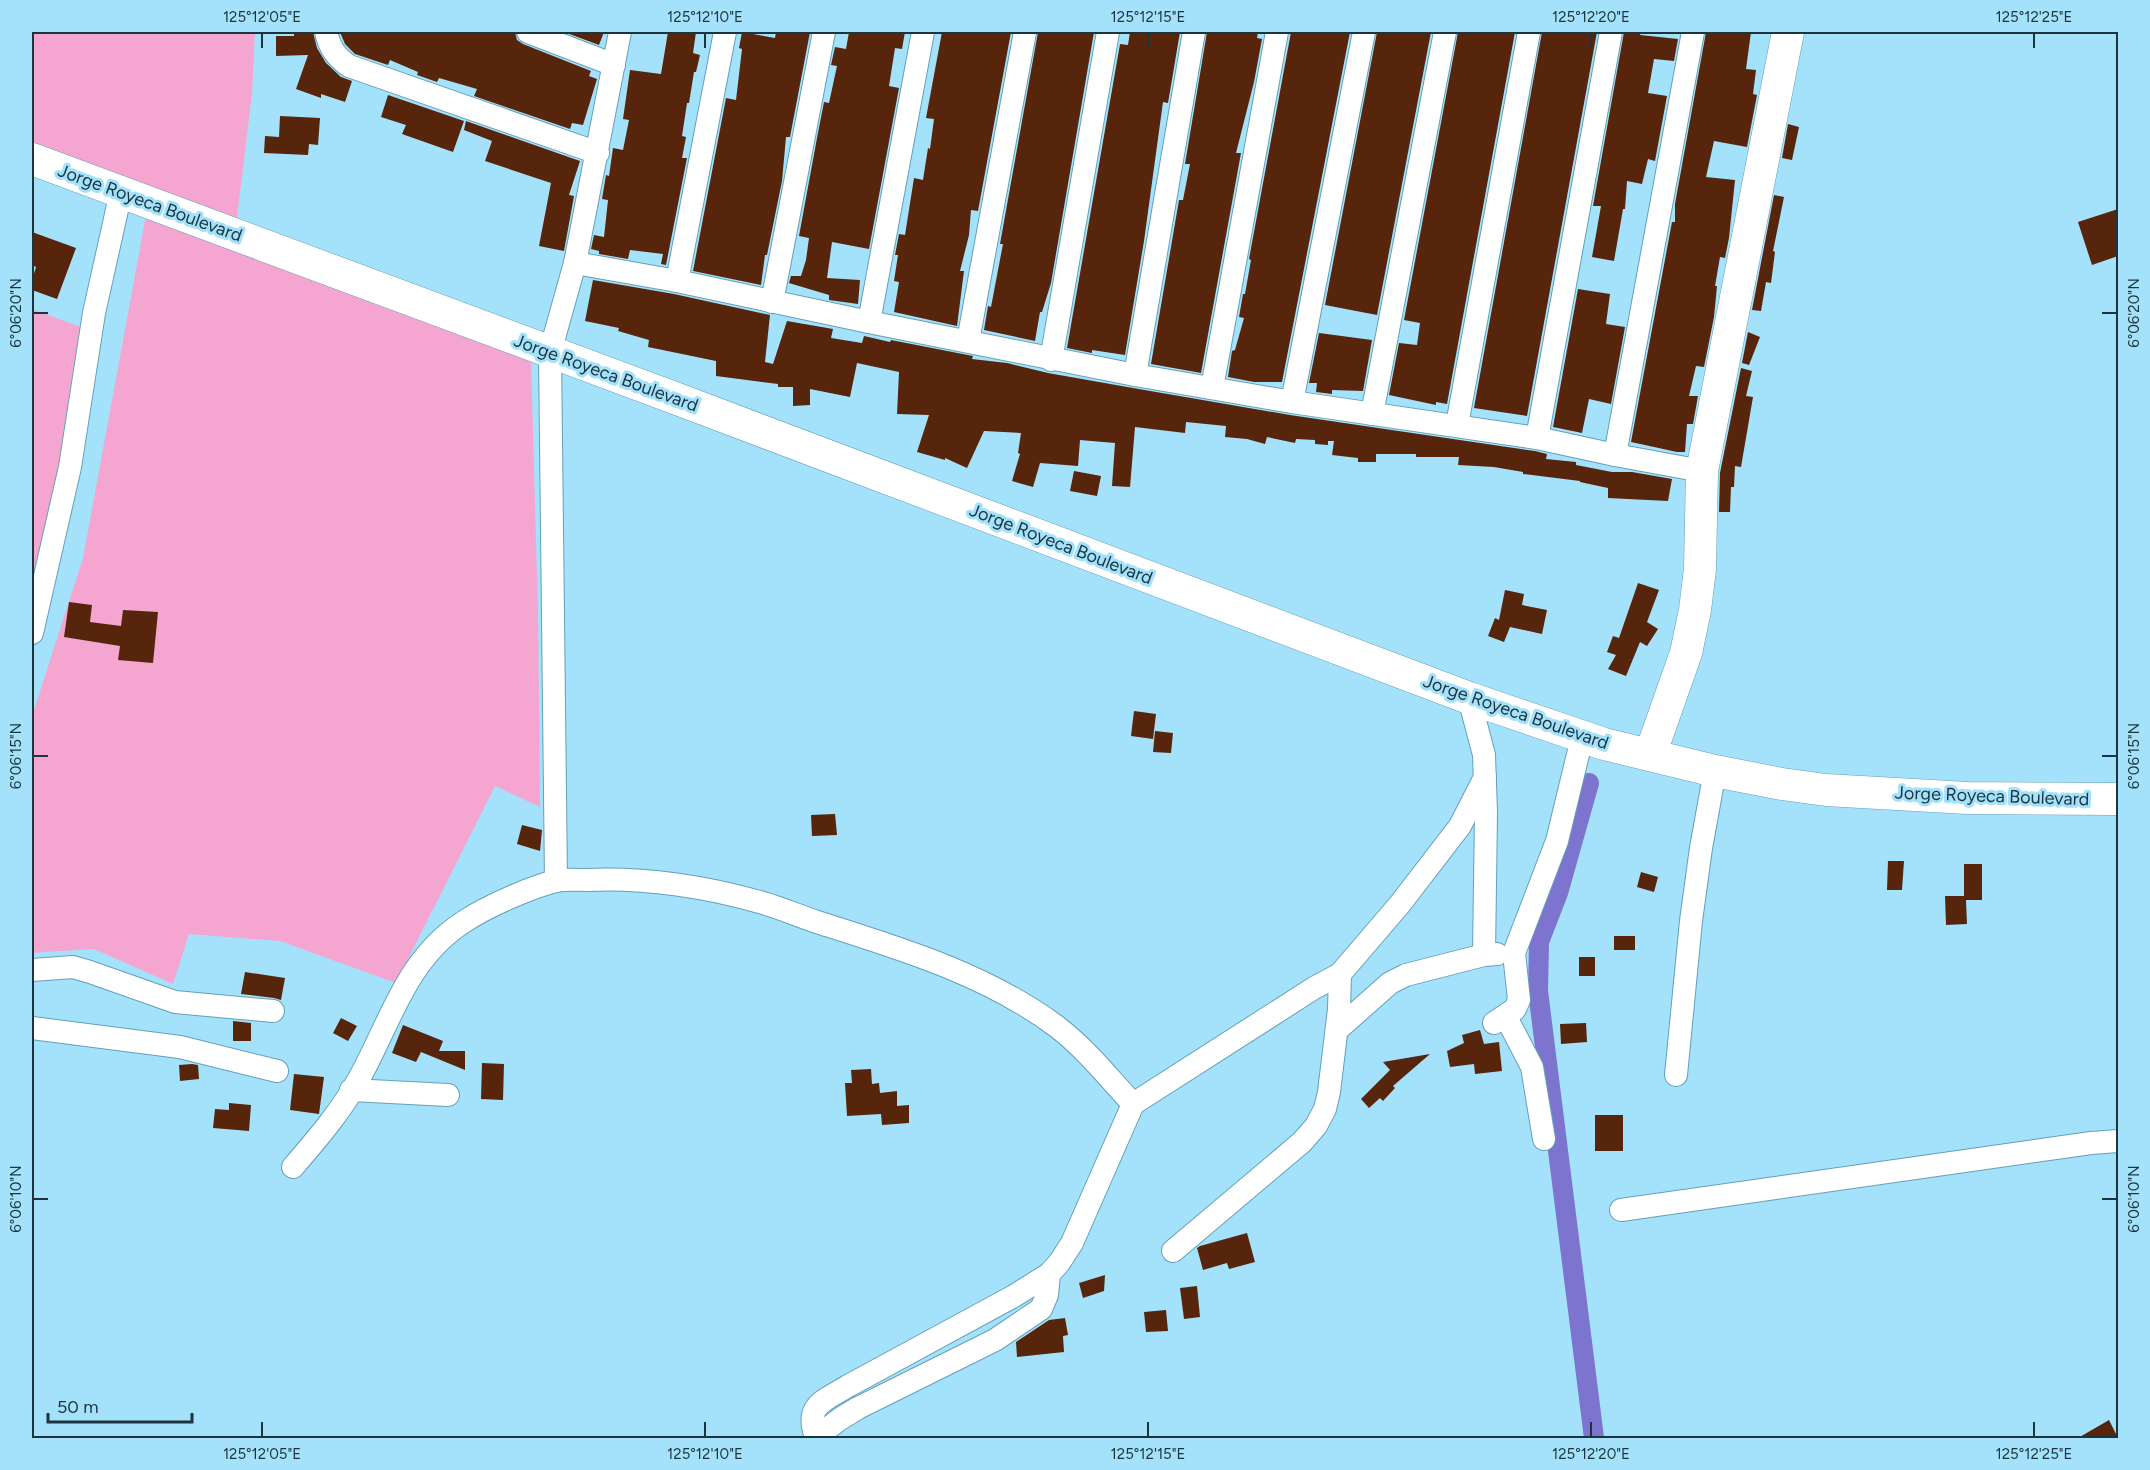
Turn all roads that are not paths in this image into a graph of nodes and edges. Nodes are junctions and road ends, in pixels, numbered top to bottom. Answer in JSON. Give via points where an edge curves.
{"nodes":[{"id":1,"x":326,"y":32,"type":"edge"},
{"id":2,"x":528,"y":32,"type":"edge"},
{"id":3,"x":620,"y":32,"type":"edge"},
{"id":4,"x":725,"y":32,"type":"edge"},
{"id":5,"x":824,"y":32,"type":"edge"},
{"id":6,"x":923,"y":32,"type":"edge"},
{"id":7,"x":1025,"y":32,"type":"edge"},
{"id":8,"x":1108,"y":32,"type":"edge"},
{"id":9,"x":1194,"y":32,"type":"edge"},
{"id":10,"x":1278,"y":32,"type":"edge"},
{"id":11,"x":1364,"y":32,"type":"edge"},
{"id":12,"x":1445,"y":32,"type":"edge"},
{"id":13,"x":1529,"y":32,"type":"edge"},
{"id":14,"x":1611,"y":32,"type":"edge"},
{"id":15,"x":1693,"y":32,"type":"edge"},
{"id":16,"x":1788,"y":32,"type":"edge"},
{"id":17,"x":614,"y":65,"type":"junction"},
{"id":18,"x":598,"y":153,"type":"junction"},
{"id":19,"x":32,"y":159,"type":"edge"},
{"id":20,"x":121,"y":192,"type":"junction"},
{"id":21,"x":575,"y":263,"type":"junction"},
{"id":22,"x":677,"y":281,"type":"junction"},
{"id":23,"x":772,"y":302,"type":"junction"},
{"id":24,"x":869,"y":322,"type":"junction"},
{"id":25,"x":968,"y":341,"type":"junction"},
{"id":26,"x":550,"y":352,"type":"junction"},
{"id":27,"x":1051,"y":360,"type":"junction"},
{"id":28,"x":1135,"y":375,"type":"junction"},
{"id":29,"x":1212,"y":388,"type":"junction"},
{"id":30,"x":1292,"y":402,"type":"junction"},
{"id":31,"x":1372,"y":414,"type":"junction"},
{"id":32,"x":1456,"y":425,"type":"junction"},
{"id":33,"x":1537,"y":438,"type":"junction"},
{"id":34,"x":1615,"y":455,"type":"junction"},
{"id":35,"x":1702,"y":471,"type":"junction"},
{"id":36,"x":32,"y":633,"type":"edge"},
{"id":37,"x":1469,"y":698,"type":"junction"},
{"id":38,"x":1617,"y":747,"type":"junction"},
{"id":39,"x":1715,"y":771,"type":"junction"},
{"id":40,"x":1485,"y":777,"type":"junction"},
{"id":41,"x":2118,"y":799,"type":"edge"},
{"id":42,"x":556,"y":881,"type":"junction"},
{"id":43,"x":1514,"y":953,"type":"junction"},
{"id":44,"x":1484,"y":955,"type":"junction"},
{"id":45,"x":32,"y":970,"type":"edge"},
{"id":46,"x":1340,"y":974,"type":"junction"},
{"id":47,"x":273,"y":1011,"type":"dead end"},
{"id":48,"x":32,"y":1028,"type":"edge"},
{"id":49,"x":1337,"y":1030,"type":"junction"},
{"id":50,"x":277,"y":1071,"type":"dead end"},
{"id":51,"x":1676,"y":1075,"type":"dead end"},
{"id":52,"x":351,"y":1090,"type":"junction"},
{"id":53,"x":448,"y":1095,"type":"dead end"},
{"id":54,"x":1133,"y":1104,"type":"junction"},
{"id":55,"x":1544,"y":1138,"type":"dead end"},
{"id":56,"x":2118,"y":1141,"type":"edge"},
{"id":57,"x":293,"y":1167,"type":"dead end"},
{"id":58,"x":1621,"y":1210,"type":"dead end"},
{"id":59,"x":1173,"y":1251,"type":"dead end"},
{"id":60,"x":1049,"y":1274,"type":"junction"},
{"id":61,"x":816,"y":1438,"type":"edge"}],
"edges":[{"from":1,"to":18,"type":"street","via":[[336,57],[349,66]]},
{"from":2,"to":17,"type":"street"},
{"from":3,"to":17,"type":"street"},
{"from":4,"to":22,"type":"street"},
{"from":5,"to":23,"type":"street"},
{"from":6,"to":24,"type":"street"},
{"from":7,"to":25,"type":"street"},
{"from":8,"to":27,"type":"street"},
{"from":9,"to":28,"type":"street"},
{"from":10,"to":29,"type":"street"},
{"from":11,"to":30,"type":"street"},
{"from":12,"to":31,"type":"street"},
{"from":13,"to":32,"type":"street"},
{"from":14,"to":33,"type":"street"},
{"from":15,"to":34,"type":"street"},
{"from":16,"to":35,"type":"street"},
{"from":17,"to":18,"type":"street"},
{"from":18,"to":21,"type":"street"},
{"from":19,"to":20,"type":"street","name":"Jorge Royeca Boulevard"},
{"from":20,"to":26,"type":"street","name":"Jorge Royeca Boulevard"},
{"from":20,"to":36,"type":"street","via":[[94,313],[70,467]]},
{"from":21,"to":22,"type":"street"},
{"from":21,"to":26,"type":"street"},
{"from":22,"to":23,"type":"street"},
{"from":23,"to":24,"type":"street"},
{"from":24,"to":25,"type":"street"},
{"from":25,"to":27,"type":"street"},
{"from":26,"to":37,"type":"street","name":"Jorge Royeca Boulevard"},
{"from":26,"to":42,"type":"street"},
{"from":27,"to":28,"type":"street"},
{"from":28,"to":29,"type":"street"},
{"from":29,"to":30,"type":"street"},
{"from":30,"to":31,"type":"street"},
{"from":31,"to":32,"type":"street"},
{"from":32,"to":33,"type":"street"},
{"from":33,"to":34,"type":"street"},
{"from":34,"to":35,"type":"street"},
{"from":35,"to":38,"type":"street","via":[[1700,569],[1686,653]]},
{"from":37,"to":38,"type":"street","name":"Jorge Royeca Boulevard"},
{"from":37,"to":40,"type":"street","via":[[1480,737]]},
{"from":38,"to":39,"type":"street","name":"Jorge Royeca Boulevard"},
{"from":38,"to":43,"type":"street","via":[[1557,841]]},
{"from":39,"to":41,"type":"street","name":"Jorge Royeca Boulevard","via":[[1826,790],[1967,798]]},
{"from":39,"to":51,"type":"street","via":[[1691,921]]},
{"from":40,"to":44,"type":"street"},
{"from":40,"to":46,"type":"street","via":[[1443,850]]},
{"from":42,"to":52,"type":"street","via":[[501,901],[465,921],[433,946],[404,987]]},
{"from":42,"to":54,"type":"street","via":[[659,882],[707,891],[762,903],[923,957],[984,983],[1057,1026]]},
{"from":43,"to":44,"type":"street"},
{"from":43,"to":55,"type":"street","via":[[1519,1000],[1515,1009],[1500,1020],[1532,1067]]},
{"from":44,"to":49,"type":"street","via":[[1406,975],[1384,988]]},
{"from":45,"to":47,"type":"street","via":[[73,968],[175,1002]]},
{"from":46,"to":49,"type":"street"},
{"from":46,"to":54,"type":"street"},
{"from":48,"to":50,"type":"street","via":[[180,1047]]},
{"from":49,"to":59,"type":"street","via":[[1329,1092],[1316,1126]]},
{"from":52,"to":53,"type":"street"},
{"from":52,"to":57,"type":"street","via":[[331,1122]]},
{"from":54,"to":60,"type":"street","via":[[1072,1243]]},
{"from":56,"to":58,"type":"street"},
{"from":60,"to":61,"type":"street","via":[[1041,1309],[995,1340],[858,1408]]},
{"from":60,"to":61,"type":"street","via":[[823,1402],[811,1417]]}]}
